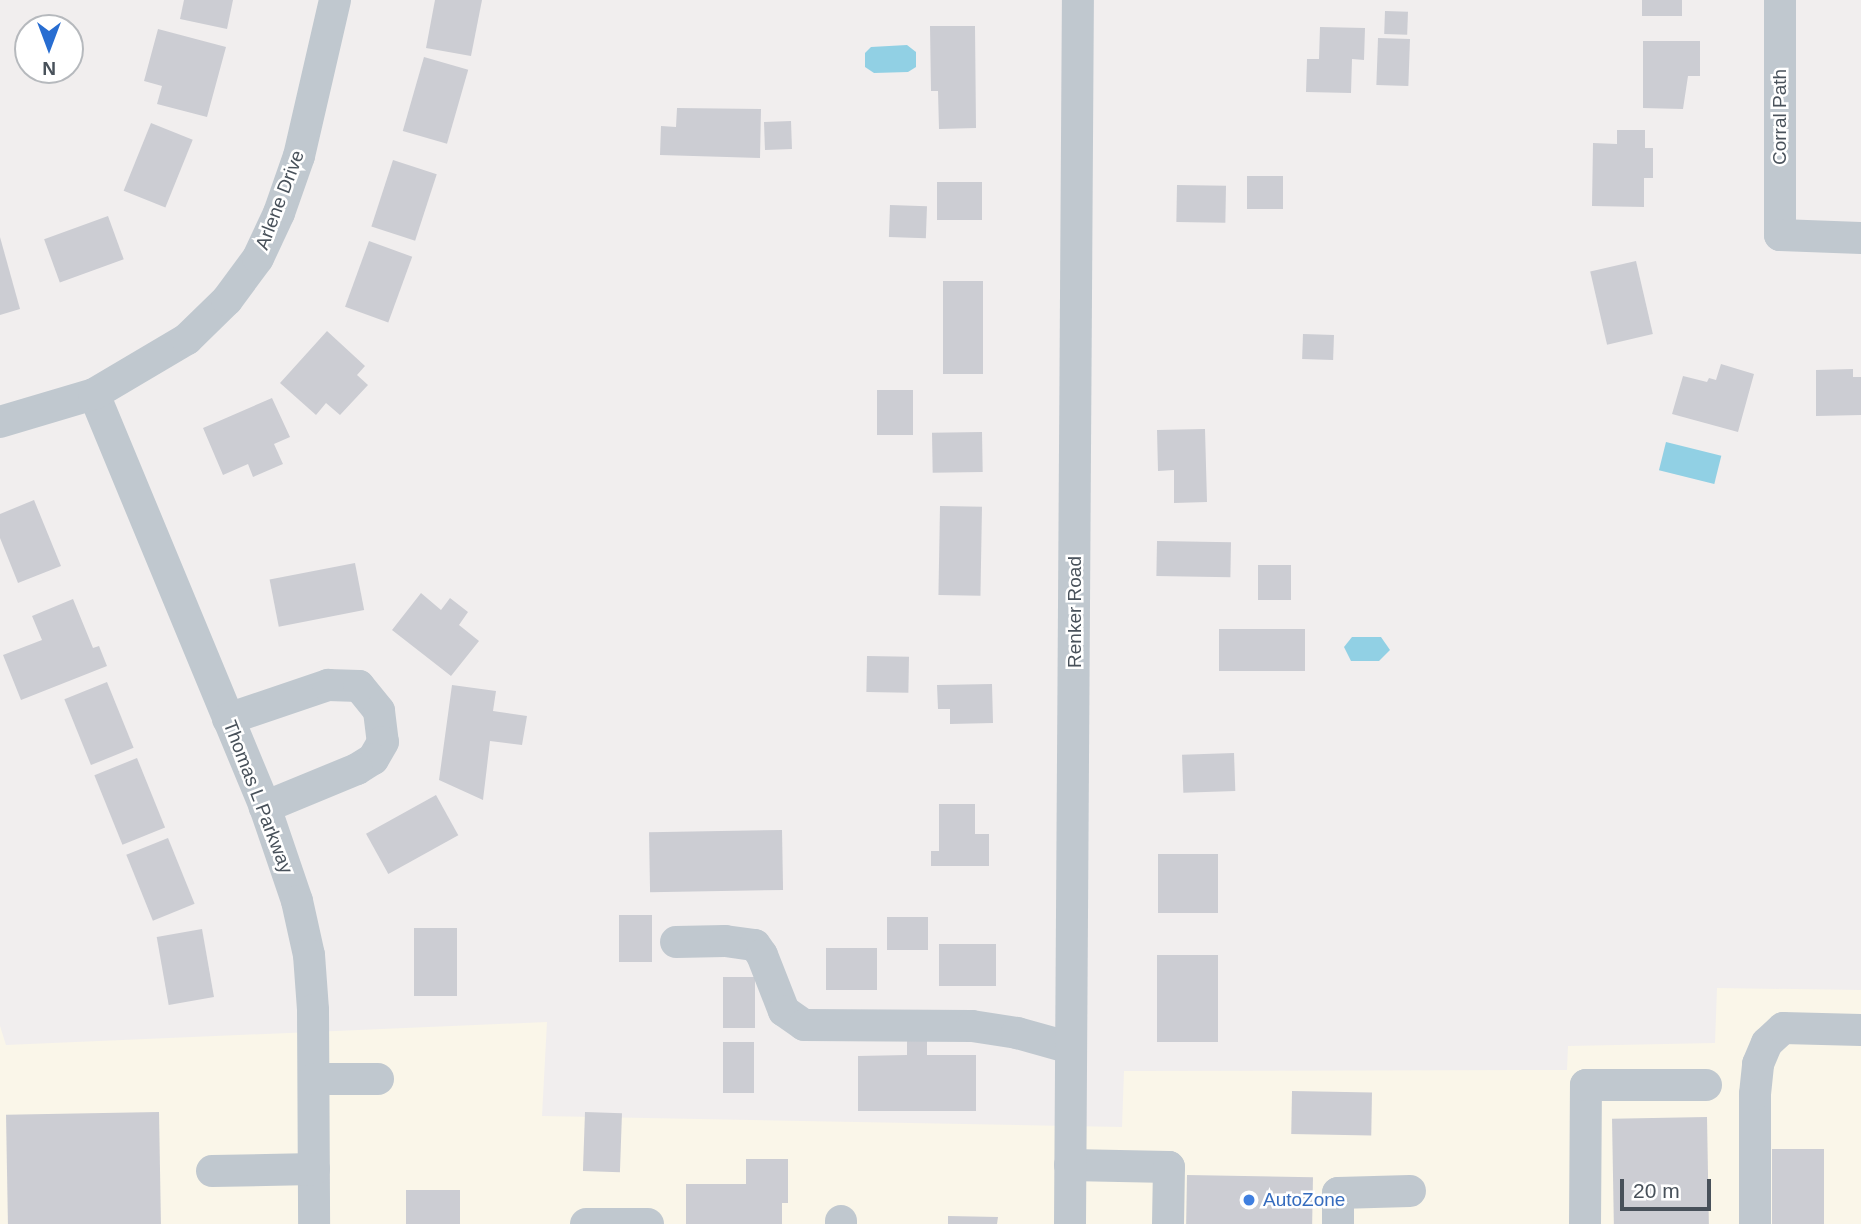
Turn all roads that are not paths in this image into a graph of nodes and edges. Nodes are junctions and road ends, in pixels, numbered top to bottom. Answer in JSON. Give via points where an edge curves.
{"nodes":[{"id":1,"x":335,"y":0,"type":"edge"},
{"id":2,"x":1078,"y":0,"type":"edge"},
{"id":3,"x":1780,"y":0,"type":"edge"},
{"id":4,"x":1861,"y":238,"type":"edge"},
{"id":5,"x":94,"y":394,"type":"junction"},
{"id":6,"x":0,"y":422,"type":"edge"},
{"id":7,"x":228,"y":719,"type":"junction"},
{"id":8,"x":265,"y":807,"type":"junction"},
{"id":9,"x":676,"y":942,"type":"dead end"},
{"id":10,"x":1861,"y":1030,"type":"edge"},
{"id":11,"x":1071,"y":1048,"type":"junction"},
{"id":12,"x":314,"y":1079,"type":"junction"},
{"id":13,"x":378,"y":1079,"type":"dead end"},
{"id":14,"x":1706,"y":1086,"type":"dead end"},
{"id":15,"x":1070,"y":1166,"type":"junction"},
{"id":16,"x":314,"y":1169,"type":"junction"},
{"id":17,"x":212,"y":1171,"type":"dead end"},
{"id":18,"x":1410,"y":1191,"type":"dead end"},
{"id":19,"x":314,"y":1224,"type":"edge"},
{"id":20,"x":586,"y":1224,"type":"edge"},
{"id":21,"x":648,"y":1224,"type":"edge"},
{"id":22,"x":1070,"y":1224,"type":"edge"},
{"id":23,"x":1168,"y":1224,"type":"edge"},
{"id":24,"x":1338,"y":1224,"type":"edge"},
{"id":25,"x":1585,"y":1224,"type":"edge"},
{"id":26,"x":1755,"y":1224,"type":"edge"}],
"edges":[{"from":1,"to":5,"type":"street","name":"Arlene Drive","via":[[299,156],[258,258],[227,300],[187,339]]},
{"from":2,"to":11,"type":"street","name":"Renker Road"},
{"from":3,"to":4,"type":"street","name":"Corral Path","via":[[1780,234]]},
{"from":5,"to":6,"type":"street","name":"Arlene Drive"},
{"from":5,"to":7,"type":"street","name":"Thomas L Parkway"},
{"from":7,"to":8,"type":"street","name":"Thomas L Parkway"},
{"from":7,"to":8,"type":"street","via":[[328,685],[359,686],[379,711],[383,742],[373,759]]},
{"from":8,"to":12,"type":"street","name":"Thomas L Parkway","via":[[297,901],[309,955]]},
{"from":9,"to":11,"type":"street","via":[[754,945],[784,1011],[804,1025],[972,1026]]},
{"from":10,"to":26,"type":"street","via":[[1783,1028],[1767,1043],[1755,1094]]},
{"from":11,"to":15,"type":"street","name":"Renker Road"},
{"from":12,"to":13,"type":"street"},
{"from":12,"to":16,"type":"street","name":"Thomas L Parkway"},
{"from":14,"to":25,"type":"street","via":[[1586,1085]]},
{"from":15,"to":22,"type":"street","name":"Renker Road"},
{"from":15,"to":23,"type":"street","via":[[1169,1167]]},
{"from":16,"to":17,"type":"street"},
{"from":16,"to":19,"type":"street","name":"Thomas L Parkway"},
{"from":18,"to":24,"type":"street","via":[[1338,1192]]},
{"from":20,"to":21,"type":"street"}]}
